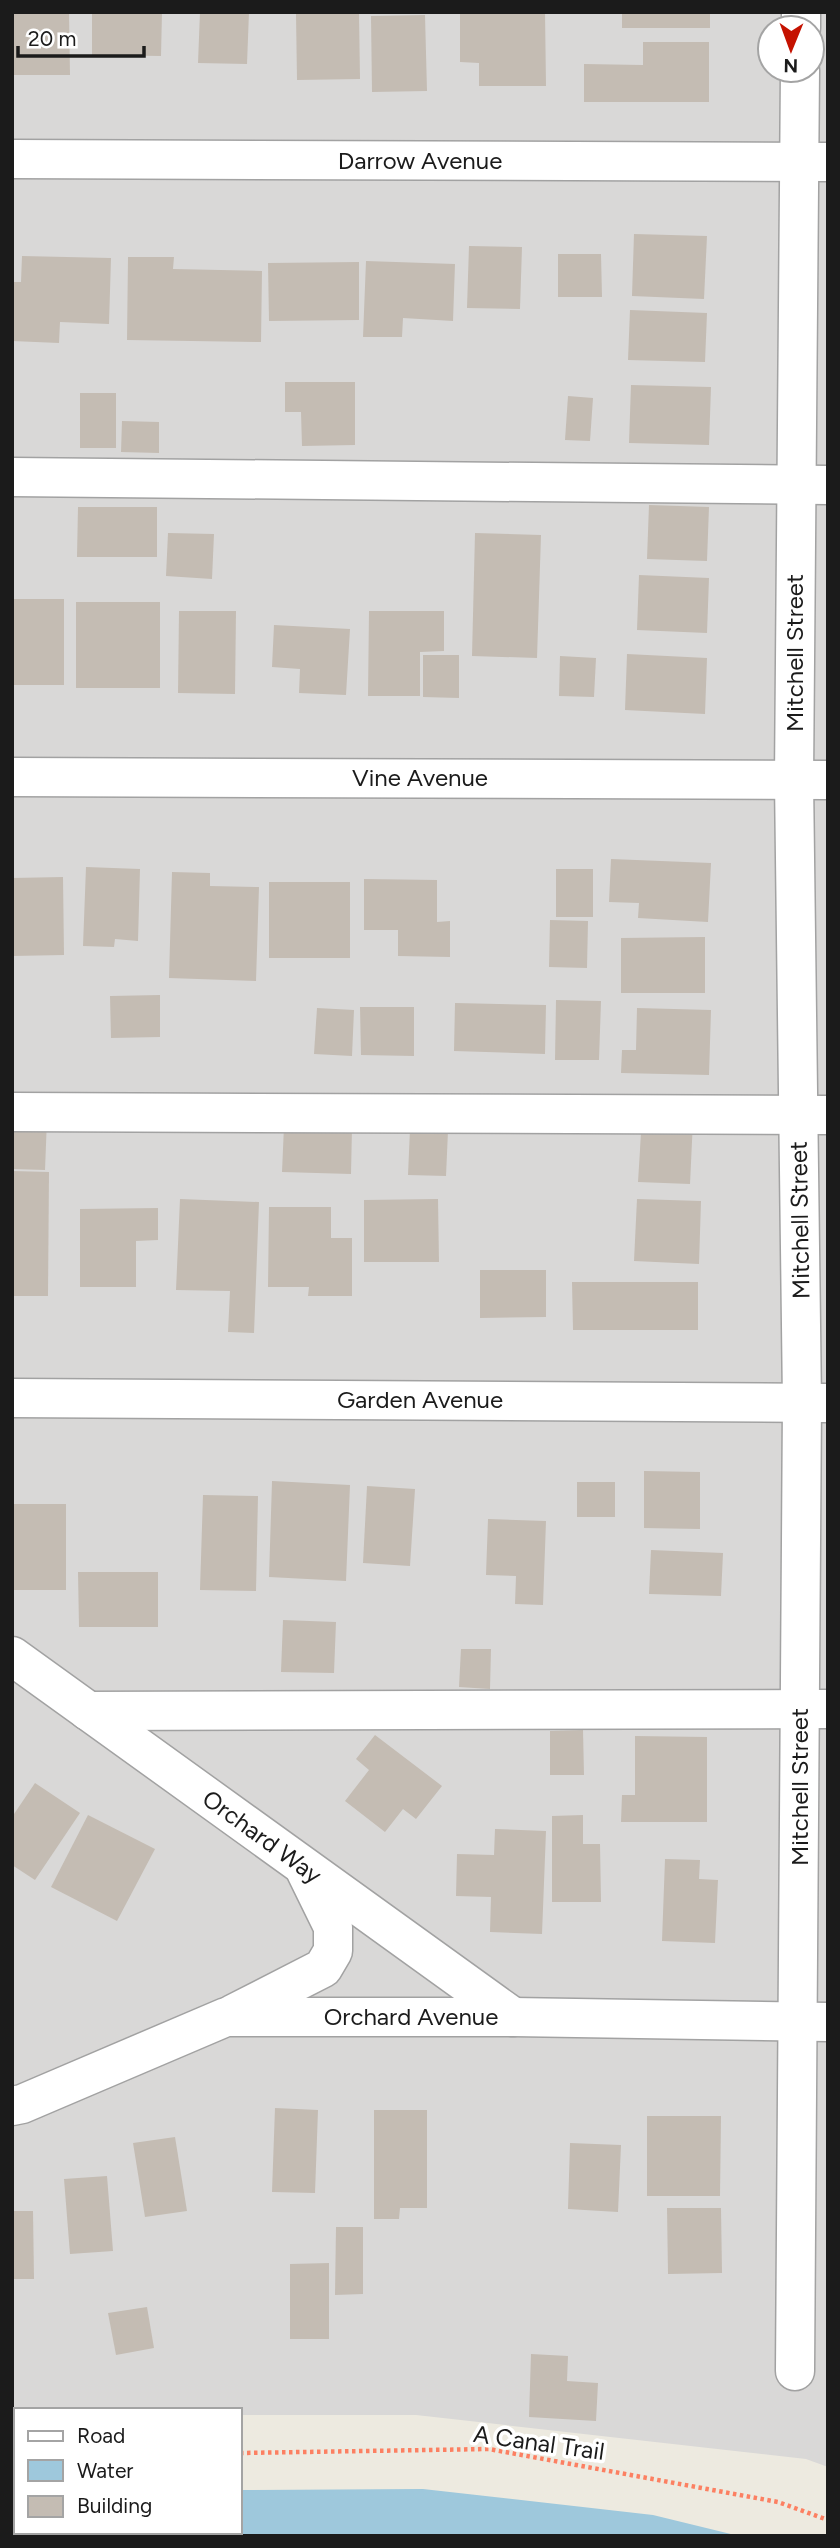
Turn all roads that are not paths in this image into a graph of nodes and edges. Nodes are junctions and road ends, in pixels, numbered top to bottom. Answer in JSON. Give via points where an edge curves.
{"nodes":[{"id":1,"x":802,"y":84,"type":"edge"},
{"id":2,"x":12,"y":159,"type":"edge"},
{"id":3,"x":813,"y":162,"type":"edge"},
{"id":4,"x":12,"y":478,"type":"edge"},
{"id":5,"x":812,"y":485,"type":"edge"},
{"id":6,"x":12,"y":777,"type":"edge"},
{"id":7,"x":811,"y":780,"type":"edge"},
{"id":8,"x":12,"y":1112,"type":"edge"},
{"id":9,"x":813,"y":1115,"type":"edge"},
{"id":10,"x":12,"y":1398,"type":"edge"},
{"id":11,"x":815,"y":1403,"type":"edge"},
{"id":12,"x":12,"y":1656,"type":"edge"},
{"id":13,"x":814,"y":1708,"type":"edge"},
{"id":14,"x":88,"y":1711,"type":"junction"},
{"id":15,"x":304,"y":1867,"type":"junction"},
{"id":16,"x":226,"y":2017,"type":"junction"},
{"id":17,"x":513,"y":2017,"type":"junction"},
{"id":18,"x":813,"y":2022,"type":"edge"},
{"id":19,"x":12,"y":2106,"type":"edge"},
{"id":20,"x":795,"y":2371,"type":"dead end"}],
"edges":[{"from":1,"to":3,"type":"street","name":"Mitchell Street"},
{"from":2,"to":3,"type":"street","name":"Darrow Avenue"},
{"from":3,"to":5,"type":"street","name":"Mitchell Street"},
{"from":4,"to":5,"type":"street"},
{"from":5,"to":7,"type":"street","name":"Mitchell Street"},
{"from":6,"to":7,"type":"street","name":"Vine Avenue"},
{"from":7,"to":9,"type":"street","name":"Mitchell Street"},
{"from":8,"to":9,"type":"street"},
{"from":9,"to":11,"type":"street","name":"Mitchell Street"},
{"from":10,"to":11,"type":"street","name":"Garden Avenue"},
{"from":11,"to":13,"type":"street","name":"Mitchell Street"},
{"from":12,"to":14,"type":"street","name":"Orchard Way"},
{"from":13,"to":14,"type":"street"},
{"from":13,"to":18,"type":"street","name":"Mitchell Street"},
{"from":14,"to":15,"type":"street","name":"Orchard Way"},
{"from":15,"to":16,"type":"street","via":[[333,1927],[333,1951],[323,1968]]},
{"from":15,"to":17,"type":"street","name":"Orchard Way"},
{"from":16,"to":17,"type":"street","name":"Orchard Avenue"},
{"from":16,"to":19,"type":"street","name":"Orchard Avenue"},
{"from":17,"to":18,"type":"street","name":"Orchard Avenue"},
{"from":18,"to":20,"type":"street","name":"Mitchell Street"}]}
